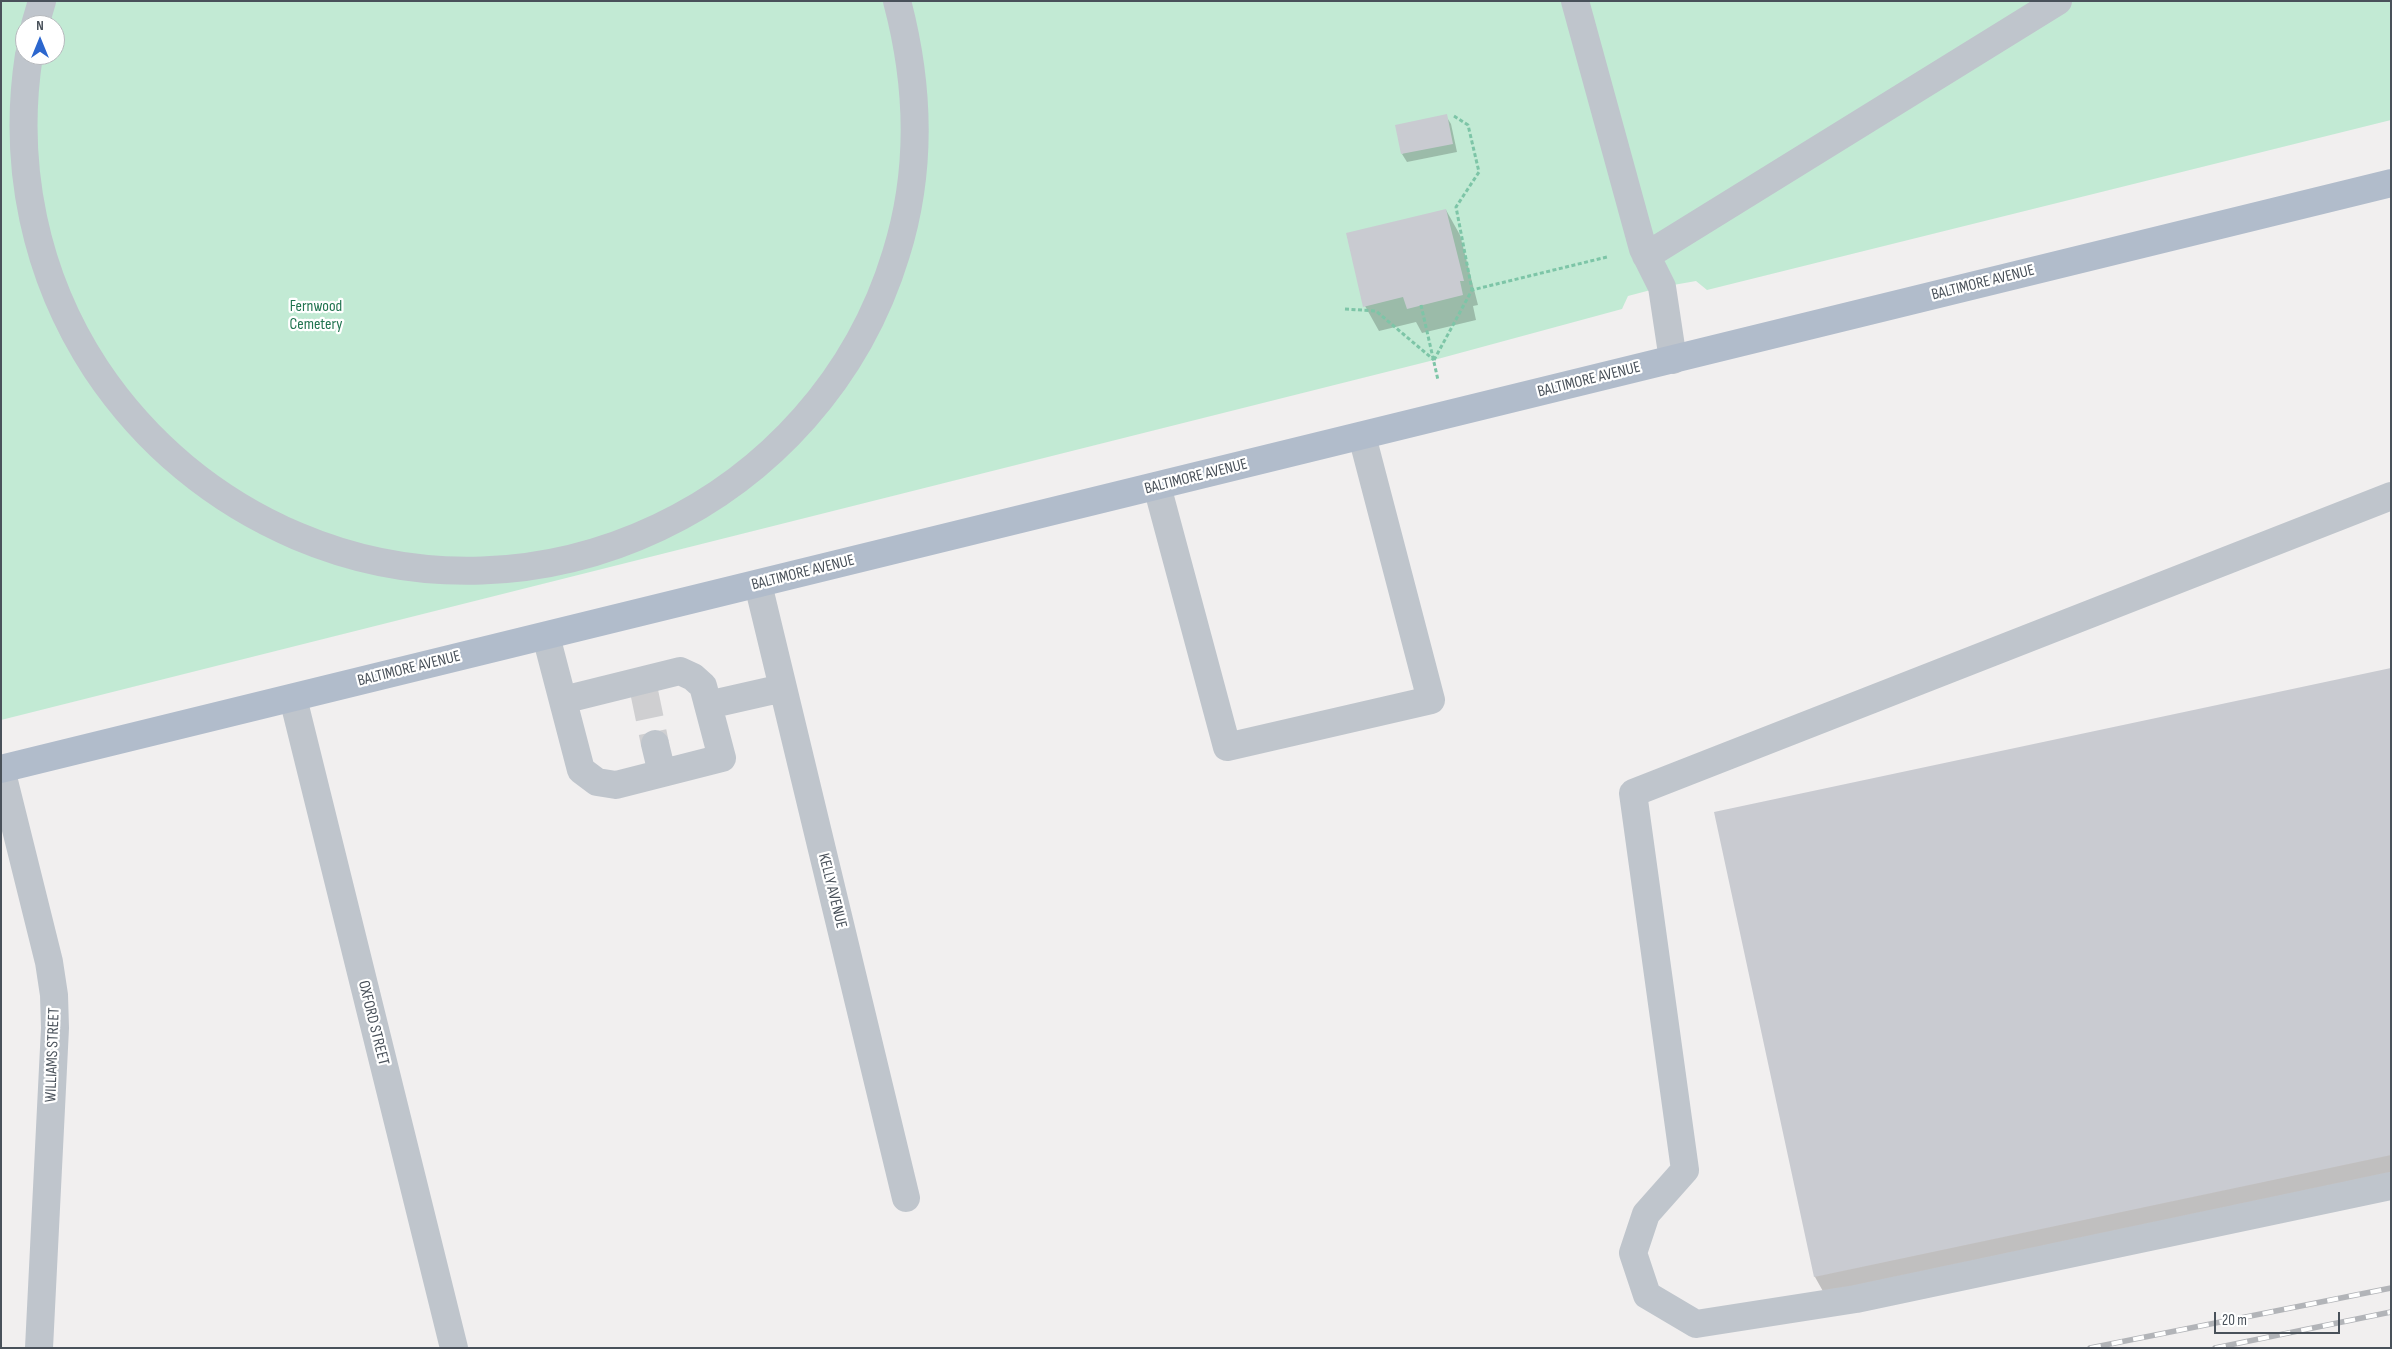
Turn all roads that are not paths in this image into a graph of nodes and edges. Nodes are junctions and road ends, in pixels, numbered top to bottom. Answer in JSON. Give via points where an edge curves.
{"nodes":[{"id":1,"x":42,"y":1,"type":"edge"},
{"id":2,"x":897,"y":1,"type":"edge"},
{"id":3,"x":1575,"y":1,"type":"edge"},
{"id":4,"x":2058,"y":1,"type":"edge"},
{"id":5,"x":38,"y":15,"type":"edge"},
{"id":6,"x":28,"y":65,"type":"edge"},
{"id":7,"x":2391,"y":183,"type":"edge"},
{"id":8,"x":1645,"y":252,"type":"junction"},
{"id":9,"x":1672,"y":360,"type":"junction"},
{"id":10,"x":1362,"y":436,"type":"junction"},
{"id":11,"x":1157,"y":486,"type":"junction"},
{"id":12,"x":2391,"y":496,"type":"edge"},
{"id":13,"x":758,"y":584,"type":"junction"},
{"id":14,"x":546,"y":636,"type":"junction"},
{"id":15,"x":782,"y":688,"type":"junction"},
{"id":16,"x":293,"y":698,"type":"junction"},
{"id":17,"x":563,"y":700,"type":"junction"},
{"id":18,"x":708,"y":705,"type":"junction"},
{"id":19,"x":656,"y":744,"type":"tunnel mouth"},
{"id":20,"x":1,"y":769,"type":"edge"},
{"id":21,"x":662,"y":773,"type":"junction"},
{"id":22,"x":2391,"y":1186,"type":"edge"},
{"id":23,"x":906,"y":1198,"type":"dead end"},
{"id":24,"x":38,"y":1348,"type":"edge"},
{"id":25,"x":454,"y":1348,"type":"edge"}],
"edges":[{"from":1,"to":5,"type":"street"},
{"from":2,"to":6,"type":"street","via":[[913,81],[915,122],[908,203],[897,253],[879,302],[856,348],[827,392],[794,431],[756,467],[714,498],[670,523],[622,544],[572,559],[521,568],[469,571],[418,568],[366,559],[317,544],[270,524],[225,498],[184,468],[146,433],[113,394],[84,351],[60,305],[43,257],[30,207],[24,156]]},
{"from":3,"to":8,"type":"street"},
{"from":4,"to":8,"type":"street"},
{"from":7,"to":9,"type":"main road","name":"BALTIMORE AVENUE"},
{"from":8,"to":9,"type":"street","via":[[1662,287]]},
{"from":9,"to":10,"type":"main road","name":"BALTIMORE AVENUE"},
{"from":10,"to":11,"type":"main road","name":"BALTIMORE AVENUE"},
{"from":10,"to":11,"type":"street","via":[[1431,700],[1227,747]]},
{"from":11,"to":13,"type":"main road","name":"BALTIMORE AVENUE"},
{"from":12,"to":22,"type":"street","via":[[1633,793],[1686,1170],[1646,1214],[1633,1253],[1647,1295],[1696,1324],[1856,1299]]},
{"from":13,"to":14,"type":"main road","name":"BALTIMORE AVENUE"},
{"from":13,"to":15,"type":"street","name":"KELLY AVENUE"},
{"from":14,"to":16,"type":"main road","name":"BALTIMORE AVENUE"},
{"from":14,"to":17,"type":"street"},
{"from":15,"to":18,"type":"street"},
{"from":15,"to":23,"type":"street","name":"KELLY AVENUE"},
{"from":16,"to":20,"type":"main road","name":"BALTIMORE AVENUE"},
{"from":16,"to":25,"type":"street","name":"OXFORD STREET"},
{"from":17,"to":18,"type":"street","via":[[642,686],[680,671],[703,686]]},
{"from":17,"to":21,"type":"street","via":[[581,770],[597,782],[616,785]]},
{"from":18,"to":21,"type":"street","via":[[722,758]]},
{"from":19,"to":21,"type":"street"},
{"from":20,"to":24,"type":"street","name":"WILLIAMS STREET","via":[[49,962],[54,995]]}]}
